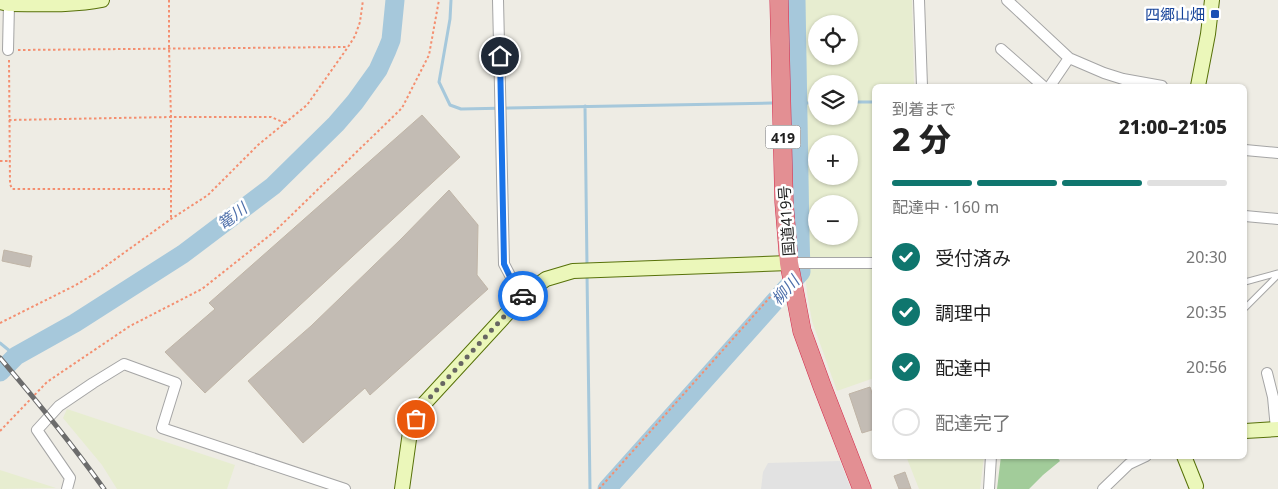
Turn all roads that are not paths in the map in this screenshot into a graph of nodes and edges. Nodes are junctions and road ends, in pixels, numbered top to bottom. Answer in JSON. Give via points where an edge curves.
{"nodes":[{"id":1,"x":102,"y":0,"type":"edge"},
{"id":2,"x":498,"y":0,"type":"edge"},
{"id":3,"x":779,"y":0,"type":"edge"},
{"id":4,"x":920,"y":0,"type":"edge"},
{"id":5,"x":1007,"y":0,"type":"edge"},
{"id":6,"x":1212,"y":0,"type":"edge"},
{"id":7,"x":4,"y":3,"type":"edge"},
{"id":8,"x":1001,"y":49,"type":"dead end"},
{"id":9,"x":8,"y":50,"type":"road end"},
{"id":10,"x":1069,"y":58,"type":"junction"},
{"id":11,"x":922,"y":84,"type":"edge"},
{"id":12,"x":1041,"y":84,"type":"edge"},
{"id":13,"x":1051,"y":84,"type":"edge"},
{"id":14,"x":1151,"y":84,"type":"edge"},
{"id":15,"x":1198,"y":84,"type":"edge"},
{"id":16,"x":1247,"y":150,"type":"edge"},
{"id":17,"x":1278,"y":154,"type":"edge"},
{"id":18,"x":1247,"y":216,"type":"edge"},
{"id":19,"x":1278,"y":219,"type":"edge"},
{"id":20,"x":872,"y":263,"type":"edge"},
{"id":21,"x":790,"y":269,"type":"junction"},
{"id":22,"x":1278,"y":274,"type":"edge"},
{"id":23,"x":1247,"y":282,"type":"edge"},
{"id":24,"x":525,"y":294,"type":"junction"},
{"id":25,"x":1247,"y":306,"type":"edge"},
{"id":26,"x":1267,"y":373,"type":"dead end"},
{"id":27,"x":1277,"y":429,"type":"edge"},
{"id":28,"x":1247,"y":432,"type":"edge"},
{"id":29,"x":991,"y":459,"type":"edge"},
{"id":30,"x":1140,"y":459,"type":"edge"},
{"id":31,"x":1185,"y":459,"type":"edge"},
{"id":32,"x":1197,"y":487,"type":"edge"},
{"id":33,"x":67,"y":489,"type":"edge"},
{"id":34,"x":345,"y":489,"type":"edge"},
{"id":35,"x":402,"y":489,"type":"edge"},
{"id":36,"x":862,"y":489,"type":"edge"},
{"id":37,"x":989,"y":489,"type":"edge"},
{"id":38,"x":1103,"y":489,"type":"edge"}],
"edges":[{"from":1,"to":7,"type":"street"},
{"from":2,"to":24,"type":"street","via":[[504,264],[512,281]]},
{"from":3,"to":21,"type":"highway","name":"国道419号","number":"419","via":[[784,202]]},
{"from":4,"to":11,"type":"street"},
{"from":5,"to":10,"type":"street"},
{"from":6,"to":15,"type":"street"},
{"from":7,"to":9,"type":"street"},
{"from":8,"to":12,"type":"street"},
{"from":10,"to":13,"type":"street"},
{"from":10,"to":14,"type":"street","via":[[1104,73]]},
{"from":16,"to":17,"type":"street"},
{"from":18,"to":19,"type":"street"},
{"from":20,"to":21,"type":"street","via":[[807,263]]},
{"from":21,"to":24,"type":"street","via":[[573,271],[546,279]]},
{"from":21,"to":36,"type":"highway","name":"国道419号","number":"419","via":[[802,331]]},
{"from":22,"to":23,"type":"lane"},
{"from":22,"to":25,"type":"lane"},
{"from":24,"to":35,"type":"street","via":[[422,406],[410,432]]},
{"from":26,"to":27,"type":"street"},
{"from":27,"to":28,"type":"street"},
{"from":29,"to":37,"type":"street"},
{"from":30,"to":38,"type":"street","via":[[1129,464]]},
{"from":31,"to":32,"type":"street"},
{"from":33,"to":34,"type":"street","via":[[70,478],[38,430],[59,406],[124,364],[176,382],[162,428]]}]}
